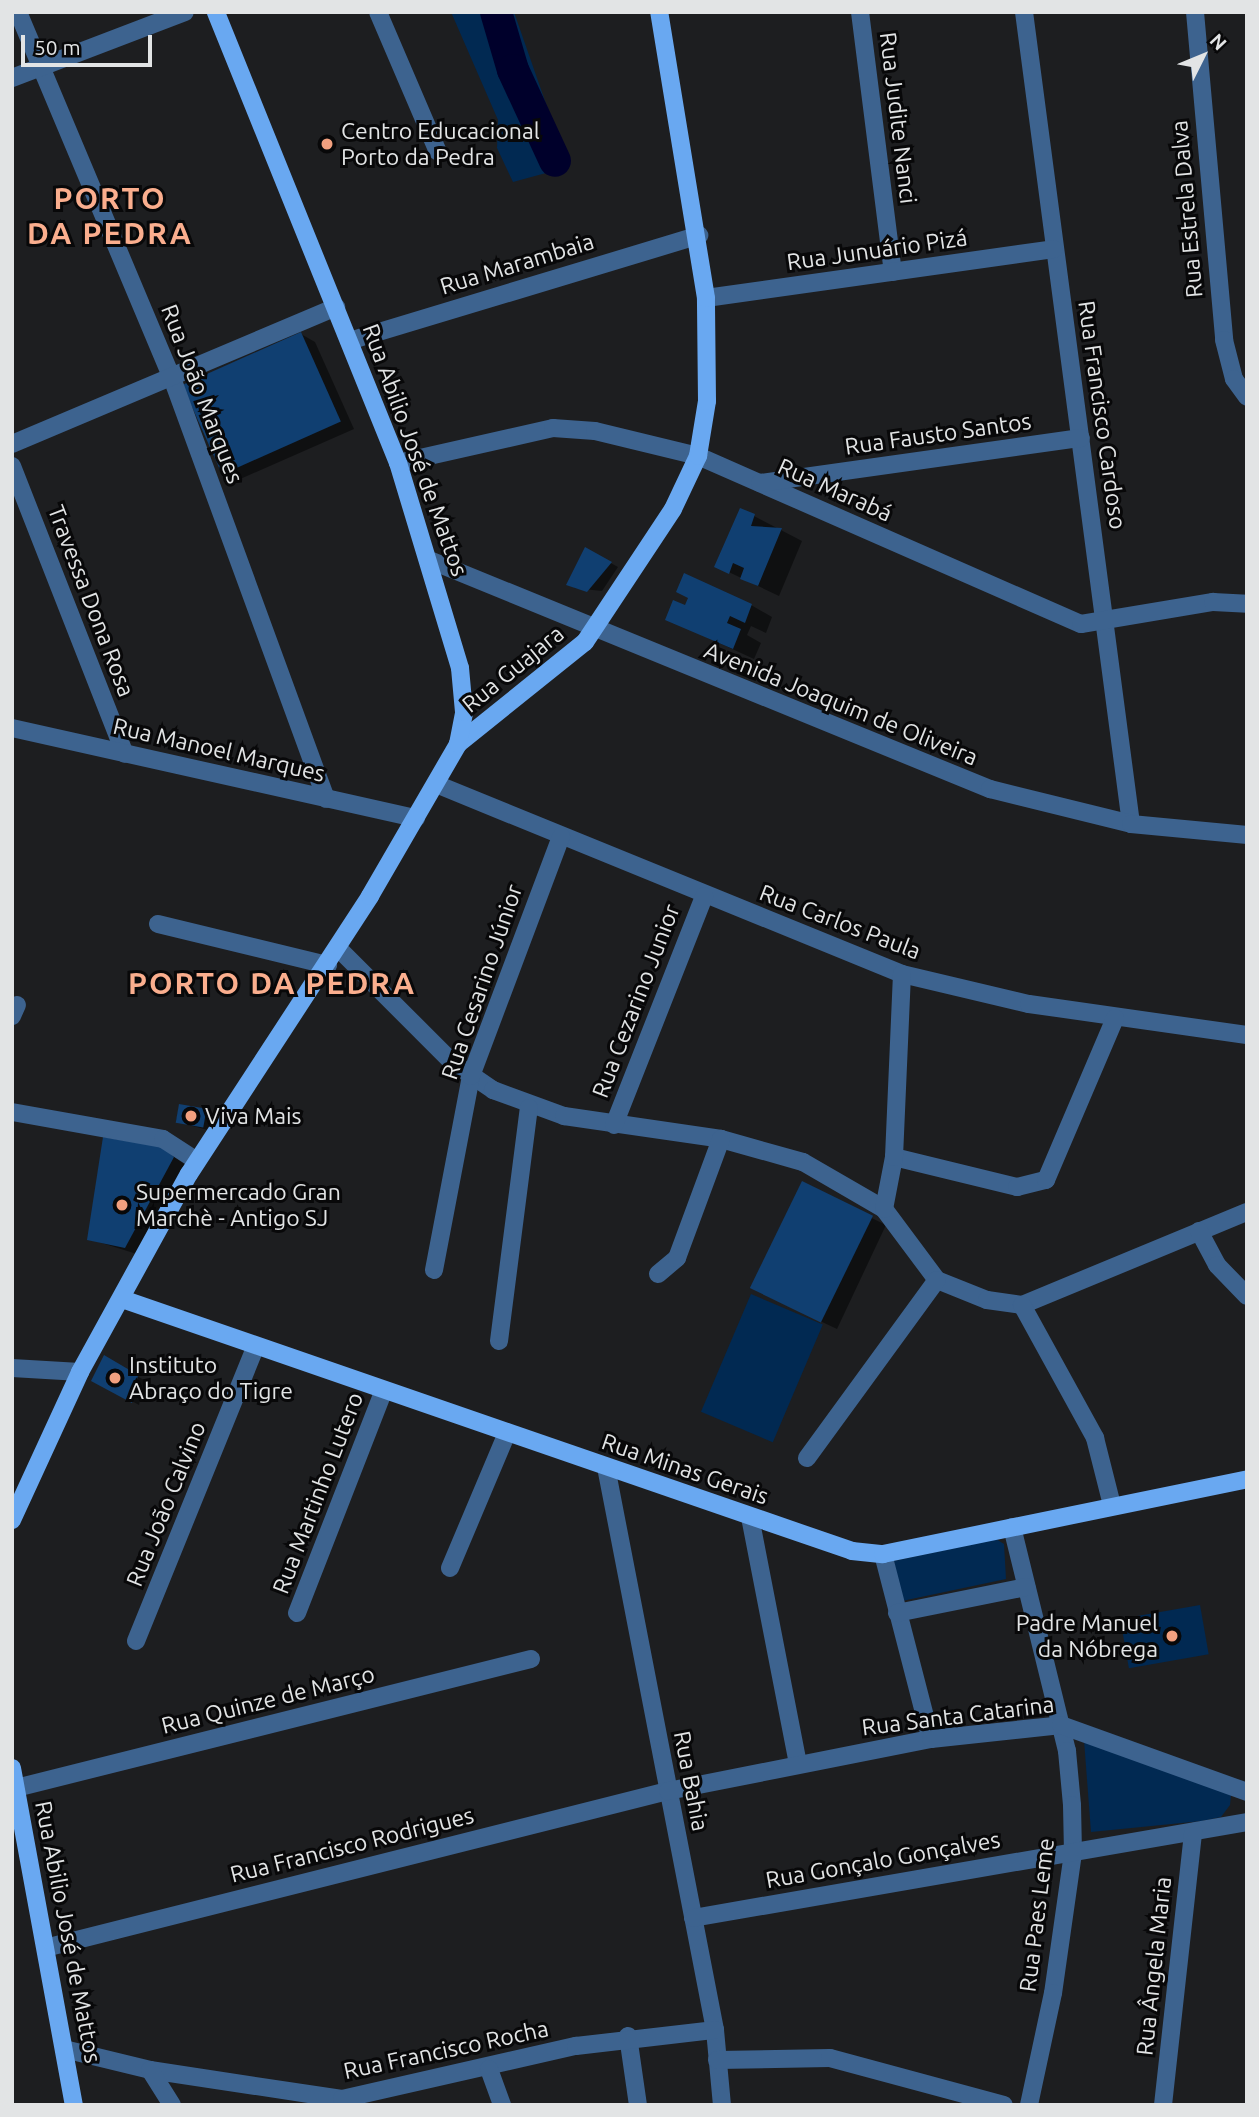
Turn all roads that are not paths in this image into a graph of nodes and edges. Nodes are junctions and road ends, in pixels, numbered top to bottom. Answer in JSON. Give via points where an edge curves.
{"nodes":[{"id":1,"x":18,"y":12,"type":"edge"},
{"id":2,"x":185,"y":12,"type":"edge"},
{"id":3,"x":216,"y":12,"type":"edge"},
{"id":4,"x":378,"y":12,"type":"edge"},
{"id":5,"x":659,"y":12,"type":"edge"},
{"id":6,"x":860,"y":12,"type":"edge"},
{"id":7,"x":1024,"y":12,"type":"edge"},
{"id":8,"x":1195,"y":12,"type":"edge"},
{"id":9,"x":40,"y":66,"type":"junction"},
{"id":10,"x":12,"y":78,"type":"edge"},
{"id":11,"x":438,"y":152,"type":"dead end"},
{"id":12,"x":699,"y":235,"type":"junction"},
{"id":13,"x":1054,"y":249,"type":"junction"},
{"id":14,"x":893,"y":272,"type":"junction"},
{"id":15,"x":706,"y":298,"type":"junction"},
{"id":16,"x":336,"y":307,"type":"junction"},
{"id":17,"x":349,"y":341,"type":"junction"},
{"id":18,"x":172,"y":378,"type":"junction"},
{"id":19,"x":1247,"y":397,"type":"edge"},
{"id":20,"x":1081,"y":438,"type":"junction"},
{"id":21,"x":12,"y":444,"type":"edge"},
{"id":22,"x":698,"y":456,"type":"junction"},
{"id":23,"x":398,"y":463,"type":"junction"},
{"id":24,"x":12,"y":466,"type":"edge"},
{"id":25,"x":760,"y":484,"type":"junction"},
{"id":26,"x":432,"y":561,"type":"junction"},
{"id":27,"x":1247,"y":604,"type":"edge"},
{"id":28,"x":1107,"y":622,"type":"junction"},
{"id":29,"x":595,"y":629,"type":"junction"},
{"id":30,"x":12,"y":728,"type":"edge"},
{"id":31,"x":458,"y":744,"type":"junction"},
{"id":32,"x":125,"y":754,"type":"junction"},
{"id":33,"x":436,"y":784,"type":"junction"},
{"id":34,"x":326,"y":799,"type":"junction"},
{"id":35,"x":416,"y":818,"type":"junction"},
{"id":36,"x":1131,"y":824,"type":"junction"},
{"id":37,"x":1247,"y":835,"type":"edge"},
{"id":38,"x":561,"y":836,"type":"junction"},
{"id":39,"x":704,"y":895,"type":"junction"},
{"id":40,"x":158,"y":924,"type":"dead end"},
{"id":41,"x":338,"y":948,"type":"junction"},
{"id":42,"x":328,"y":965,"type":"junction"},
{"id":43,"x":902,"y":974,"type":"junction"},
{"id":44,"x":1115,"y":1018,"type":"junction"},
{"id":45,"x":1247,"y":1035,"type":"edge"},
{"id":46,"x":471,"y":1076,"type":"junction"},
{"id":47,"x":529,"y":1108,"type":"junction"},
{"id":48,"x":12,"y":1112,"type":"edge"},
{"id":49,"x":614,"y":1125,"type":"junction"},
{"id":50,"x":721,"y":1139,"type":"junction"},
{"id":51,"x":894,"y":1157,"type":"junction"},
{"id":52,"x":197,"y":1161,"type":"junction"},
{"id":53,"x":884,"y":1209,"type":"junction"},
{"id":54,"x":1247,"y":1212,"type":"edge"},
{"id":55,"x":1199,"y":1231,"type":"junction"},
{"id":56,"x":434,"y":1270,"type":"dead end"},
{"id":57,"x":658,"y":1274,"type":"dead end"},
{"id":58,"x":937,"y":1280,"type":"junction"},
{"id":59,"x":1247,"y":1296,"type":"edge"},
{"id":60,"x":122,"y":1299,"type":"junction"},
{"id":61,"x":1022,"y":1305,"type":"junction"},
{"id":62,"x":499,"y":1341,"type":"dead end"},
{"id":63,"x":256,"y":1346,"type":"junction"},
{"id":64,"x":12,"y":1368,"type":"edge"},
{"id":65,"x":80,"y":1372,"type":"junction"},
{"id":66,"x":384,"y":1390,"type":"junction"},
{"id":67,"x":507,"y":1433,"type":"junction"},
{"id":68,"x":807,"y":1458,"type":"dead end"},
{"id":69,"x":606,"y":1467,"type":"junction"},
{"id":70,"x":1247,"y":1479,"type":"edge"},
{"id":71,"x":1112,"y":1504,"type":"junction"},
{"id":72,"x":750,"y":1517,"type":"junction"},
{"id":73,"x":12,"y":1520,"type":"edge"},
{"id":74,"x":1012,"y":1527,"type":"junction"},
{"id":75,"x":883,"y":1553,"type":"junction"},
{"id":76,"x":450,"y":1568,"type":"dead end"},
{"id":77,"x":1026,"y":1587,"type":"junction"},
{"id":78,"x":297,"y":1613,"type":"dead end"},
{"id":79,"x":897,"y":1613,"type":"junction"},
{"id":80,"x":136,"y":1641,"type":"dead end"},
{"id":81,"x":531,"y":1660,"type":"dead end"},
{"id":82,"x":1060,"y":1725,"type":"junction"},
{"id":83,"x":931,"y":1739,"type":"junction"},
{"id":84,"x":798,"y":1763,"type":"junction"},
{"id":85,"x":12,"y":1768,"type":"edge"},
{"id":86,"x":14,"y":1788,"type":"edge"},
{"id":87,"x":668,"y":1791,"type":"junction"},
{"id":88,"x":1247,"y":1792,"type":"edge"},
{"id":89,"x":1247,"y":1822,"type":"edge"},
{"id":90,"x":1193,"y":1832,"type":"junction"},
{"id":91,"x":1073,"y":1853,"type":"junction"},
{"id":92,"x":693,"y":1917,"type":"junction"},
{"id":93,"x":49,"y":1947,"type":"junction"},
{"id":94,"x":715,"y":2030,"type":"junction"},
{"id":95,"x":628,"y":2036,"type":"junction"},
{"id":96,"x":64,"y":2049,"type":"junction"},
{"id":97,"x":718,"y":2060,"type":"junction"},
{"id":98,"x":489,"y":2069,"type":"junction"},
{"id":99,"x":150,"y":2070,"type":"junction"},
{"id":100,"x":344,"y":2102,"type":"edge"},
{"id":101,"x":74,"y":2105,"type":"edge"},
{"id":102,"x":172,"y":2105,"type":"edge"},
{"id":103,"x":502,"y":2105,"type":"edge"},
{"id":104,"x":638,"y":2105,"type":"edge"},
{"id":105,"x":722,"y":2105,"type":"edge"},
{"id":106,"x":1004,"y":2105,"type":"edge"},
{"id":107,"x":1029,"y":2105,"type":"edge"},
{"id":108,"x":1163,"y":2105,"type":"edge"}],
"edges":[{"from":1,"to":9,"type":"street","name":"Rua João Marques"},
{"from":2,"to":9,"type":"street"},
{"from":3,"to":16,"type":"main road","name":"Rua Abilio José de Mattos"},
{"from":4,"to":11,"type":"street"},
{"from":5,"to":12,"type":"main road","name":"Rua Guajara"},
{"from":6,"to":14,"type":"street","name":"Rua Judite Nanci"},
{"from":7,"to":13,"type":"street","name":"Rua Francisco Cardoso"},
{"from":8,"to":19,"type":"street","name":"Rua Estrela Dalva","via":[[1224,340],[1234,379]]},
{"from":9,"to":10,"type":"street"},
{"from":9,"to":18,"type":"street","name":"Rua João Marques"},
{"from":12,"to":15,"type":"main road","name":"Rua Guajara"},
{"from":12,"to":17,"type":"street","name":"Rua Marambaia"},
{"from":13,"to":14,"type":"street","name":"Rua Junuário Pizá"},
{"from":13,"to":20,"type":"street","name":"Rua Francisco Cardoso"},
{"from":14,"to":15,"type":"street","name":"Rua Junuário Pizá"},
{"from":15,"to":22,"type":"main road","name":"Rua Guajara","via":[[707,401]]},
{"from":16,"to":17,"type":"main road","name":"Rua Abilio José de Mattos"},
{"from":16,"to":18,"type":"street"},
{"from":17,"to":23,"type":"main road","name":"Rua Abilio José de Mattos"},
{"from":18,"to":21,"type":"street"},
{"from":18,"to":34,"type":"street","name":"Rua João Marques"},
{"from":20,"to":25,"type":"street","name":"Rua Fausto Santos"},
{"from":20,"to":28,"type":"street","name":"Rua Francisco Cardoso"},
{"from":22,"to":23,"type":"street","name":"Rua Marabá","via":[[595,431],[553,428]]},
{"from":22,"to":25,"type":"street","name":"Rua Marabá"},
{"from":22,"to":29,"type":"main road","name":"Rua Guajara","via":[[673,509]]},
{"from":23,"to":26,"type":"main road","name":"Rua Abilio José de Mattos"},
{"from":24,"to":32,"type":"street","name":"Travessa Dona Rosa"},
{"from":25,"to":28,"type":"street","name":"Rua Marabá","via":[[1065,618]]},
{"from":26,"to":29,"type":"street","name":"Avenida Joaquim de Oliveira"},
{"from":26,"to":31,"type":"main road","name":"Rua Abilio José de Mattos","via":[[464,692]]},
{"from":27,"to":28,"type":"street","name":"Rua Marabá","via":[[1213,602]]},
{"from":28,"to":36,"type":"street","name":"Rua Francisco Cardoso"},
{"from":29,"to":31,"type":"main road","name":"Rua Guajara","via":[[570,658]]},
{"from":29,"to":36,"type":"street","name":"Avenida Joaquim de Oliveira","via":[[920,766]]},
{"from":30,"to":32,"type":"street","name":"Rua Manoel Marques"},
{"from":31,"to":33,"type":"main road","name":"Rua Abilio José de Mattos"},
{"from":32,"to":34,"type":"street","name":"Rua Manoel Marques"},
{"from":33,"to":35,"type":"main road","name":"Rua Abilio José de Mattos"},
{"from":33,"to":38,"type":"street","name":"Rua Carlos Paula"},
{"from":34,"to":35,"type":"street","name":"Rua Manoel Marques"},
{"from":35,"to":41,"type":"main road","name":"Rua Abilio José de Mattos"},
{"from":36,"to":37,"type":"street","name":"Avenida Joaquim de Oliveira"},
{"from":38,"to":39,"type":"street","name":"Rua Carlos Paula"},
{"from":38,"to":46,"type":"street","name":"Rua Cesarino Júnior"},
{"from":39,"to":43,"type":"street","name":"Rua Carlos Paula"},
{"from":39,"to":49,"type":"street","name":"Rua Cezarino Junior"},
{"from":40,"to":42,"type":"street"},
{"from":41,"to":42,"type":"main road","name":"Rua Abilio José de Mattos"},
{"from":41,"to":46,"type":"street"},
{"from":42,"to":52,"type":"main road","name":"Rua Abilio José de Mattos"},
{"from":43,"to":44,"type":"street","name":"Rua Carlos Paula"},
{"from":43,"to":51,"type":"street"},
{"from":44,"to":45,"type":"street","name":"Rua Carlos Paula"},
{"from":44,"to":51,"type":"street","via":[[1046,1180],[1017,1186]]},
{"from":46,"to":47,"type":"street"},
{"from":46,"to":56,"type":"street","name":"Rua Cesarino Júnior"},
{"from":47,"to":49,"type":"street"},
{"from":47,"to":62,"type":"street"},
{"from":48,"to":52,"type":"street","via":[[163,1139]]},
{"from":49,"to":50,"type":"street"},
{"from":50,"to":53,"type":"street","via":[[803,1162]]},
{"from":50,"to":57,"type":"street","via":[[677,1258]]},
{"from":51,"to":53,"type":"street"},
{"from":52,"to":60,"type":"main road","name":"Rua Abilio José de Mattos"},
{"from":53,"to":58,"type":"street"},
{"from":54,"to":55,"type":"street"},
{"from":55,"to":59,"type":"street","via":[[1217,1265]]},
{"from":55,"to":61,"type":"street"},
{"from":58,"to":61,"type":"street","via":[[987,1300]]},
{"from":58,"to":68,"type":"street"},
{"from":60,"to":63,"type":"main road","name":"Rua Minas Gerais"},
{"from":60,"to":65,"type":"main road","name":"Rua Abilio José de Mattos"},
{"from":61,"to":71,"type":"street","via":[[1095,1438]]},
{"from":63,"to":66,"type":"main road","name":"Rua Minas Gerais"},
{"from":63,"to":80,"type":"street","name":"Rua João Calvino"},
{"from":64,"to":65,"type":"street"},
{"from":65,"to":73,"type":"main road","name":"Rua Abilio José de Mattos"},
{"from":66,"to":67,"type":"main road","name":"Rua Minas Gerais"},
{"from":66,"to":78,"type":"street","name":"Rua Martinho Lutero"},
{"from":67,"to":69,"type":"main road","name":"Rua Minas Gerais"},
{"from":67,"to":76,"type":"street"},
{"from":69,"to":72,"type":"main road","name":"Rua Minas Gerais"},
{"from":69,"to":87,"type":"street","name":"Rua Bahia"},
{"from":70,"to":71,"type":"main road","name":"Rua Minas Gerais"},
{"from":71,"to":74,"type":"main road","name":"Rua Minas Gerais"},
{"from":72,"to":75,"type":"main road","name":"Rua Minas Gerais","via":[[828,1546]]},
{"from":72,"to":84,"type":"street"},
{"from":74,"to":75,"type":"main road","name":"Rua Minas Gerais"},
{"from":74,"to":77,"type":"street","name":"Rua Paes Leme"},
{"from":75,"to":79,"type":"street"},
{"from":77,"to":79,"type":"street"},
{"from":77,"to":82,"type":"street","name":"Rua Paes Leme"},
{"from":79,"to":83,"type":"street"},
{"from":81,"to":86,"type":"street","name":"Rua Quinze de Março"},
{"from":82,"to":83,"type":"street","name":"Rua Santa Catarina"},
{"from":82,"to":88,"type":"street","name":"Rua Santa Catarina"},
{"from":82,"to":91,"type":"street","name":"Rua Paes Leme"},
{"from":83,"to":84,"type":"street","name":"Rua Santa Catarina"},
{"from":84,"to":87,"type":"street","name":"Rua Santa Catarina"},
{"from":85,"to":86,"type":"main road","name":"Rua Abilio José de Mattos"},
{"from":86,"to":93,"type":"main road","name":"Rua Abilio José de Mattos"},
{"from":87,"to":92,"type":"street","name":"Rua Bahia"},
{"from":87,"to":93,"type":"street","name":"Rua Francisco Rodrigues"},
{"from":89,"to":90,"type":"street","name":"Rua Gonçalo Gonçalves"},
{"from":90,"to":91,"type":"street","name":"Rua Gonçalo Gonçalves"},
{"from":90,"to":108,"type":"street","name":"Rua Ângela Maria"},
{"from":91,"to":92,"type":"street","name":"Rua Gonçalo Gonçalves"},
{"from":91,"to":107,"type":"street","name":"Rua Paes Leme"},
{"from":92,"to":94,"type":"street","name":"Rua Bahia"},
{"from":93,"to":96,"type":"main road","name":"Rua Abilio José de Mattos"},
{"from":94,"to":95,"type":"street","name":"Rua Francisco Rocha"},
{"from":94,"to":97,"type":"street","name":"Rua Bahia"},
{"from":95,"to":98,"type":"street","name":"Rua Francisco Rocha"},
{"from":95,"to":104,"type":"street"},
{"from":96,"to":99,"type":"street","name":"Rua Francisco Rocha"},
{"from":96,"to":101,"type":"main road","name":"Rua Abilio José de Mattos"},
{"from":97,"to":105,"type":"street","name":"Rua Bahia"},
{"from":97,"to":106,"type":"street","via":[[830,2058]]},
{"from":98,"to":100,"type":"street","name":"Rua Francisco Rocha"},
{"from":98,"to":103,"type":"street"},
{"from":99,"to":100,"type":"street","name":"Rua Francisco Rocha"},
{"from":99,"to":102,"type":"street"}]}
